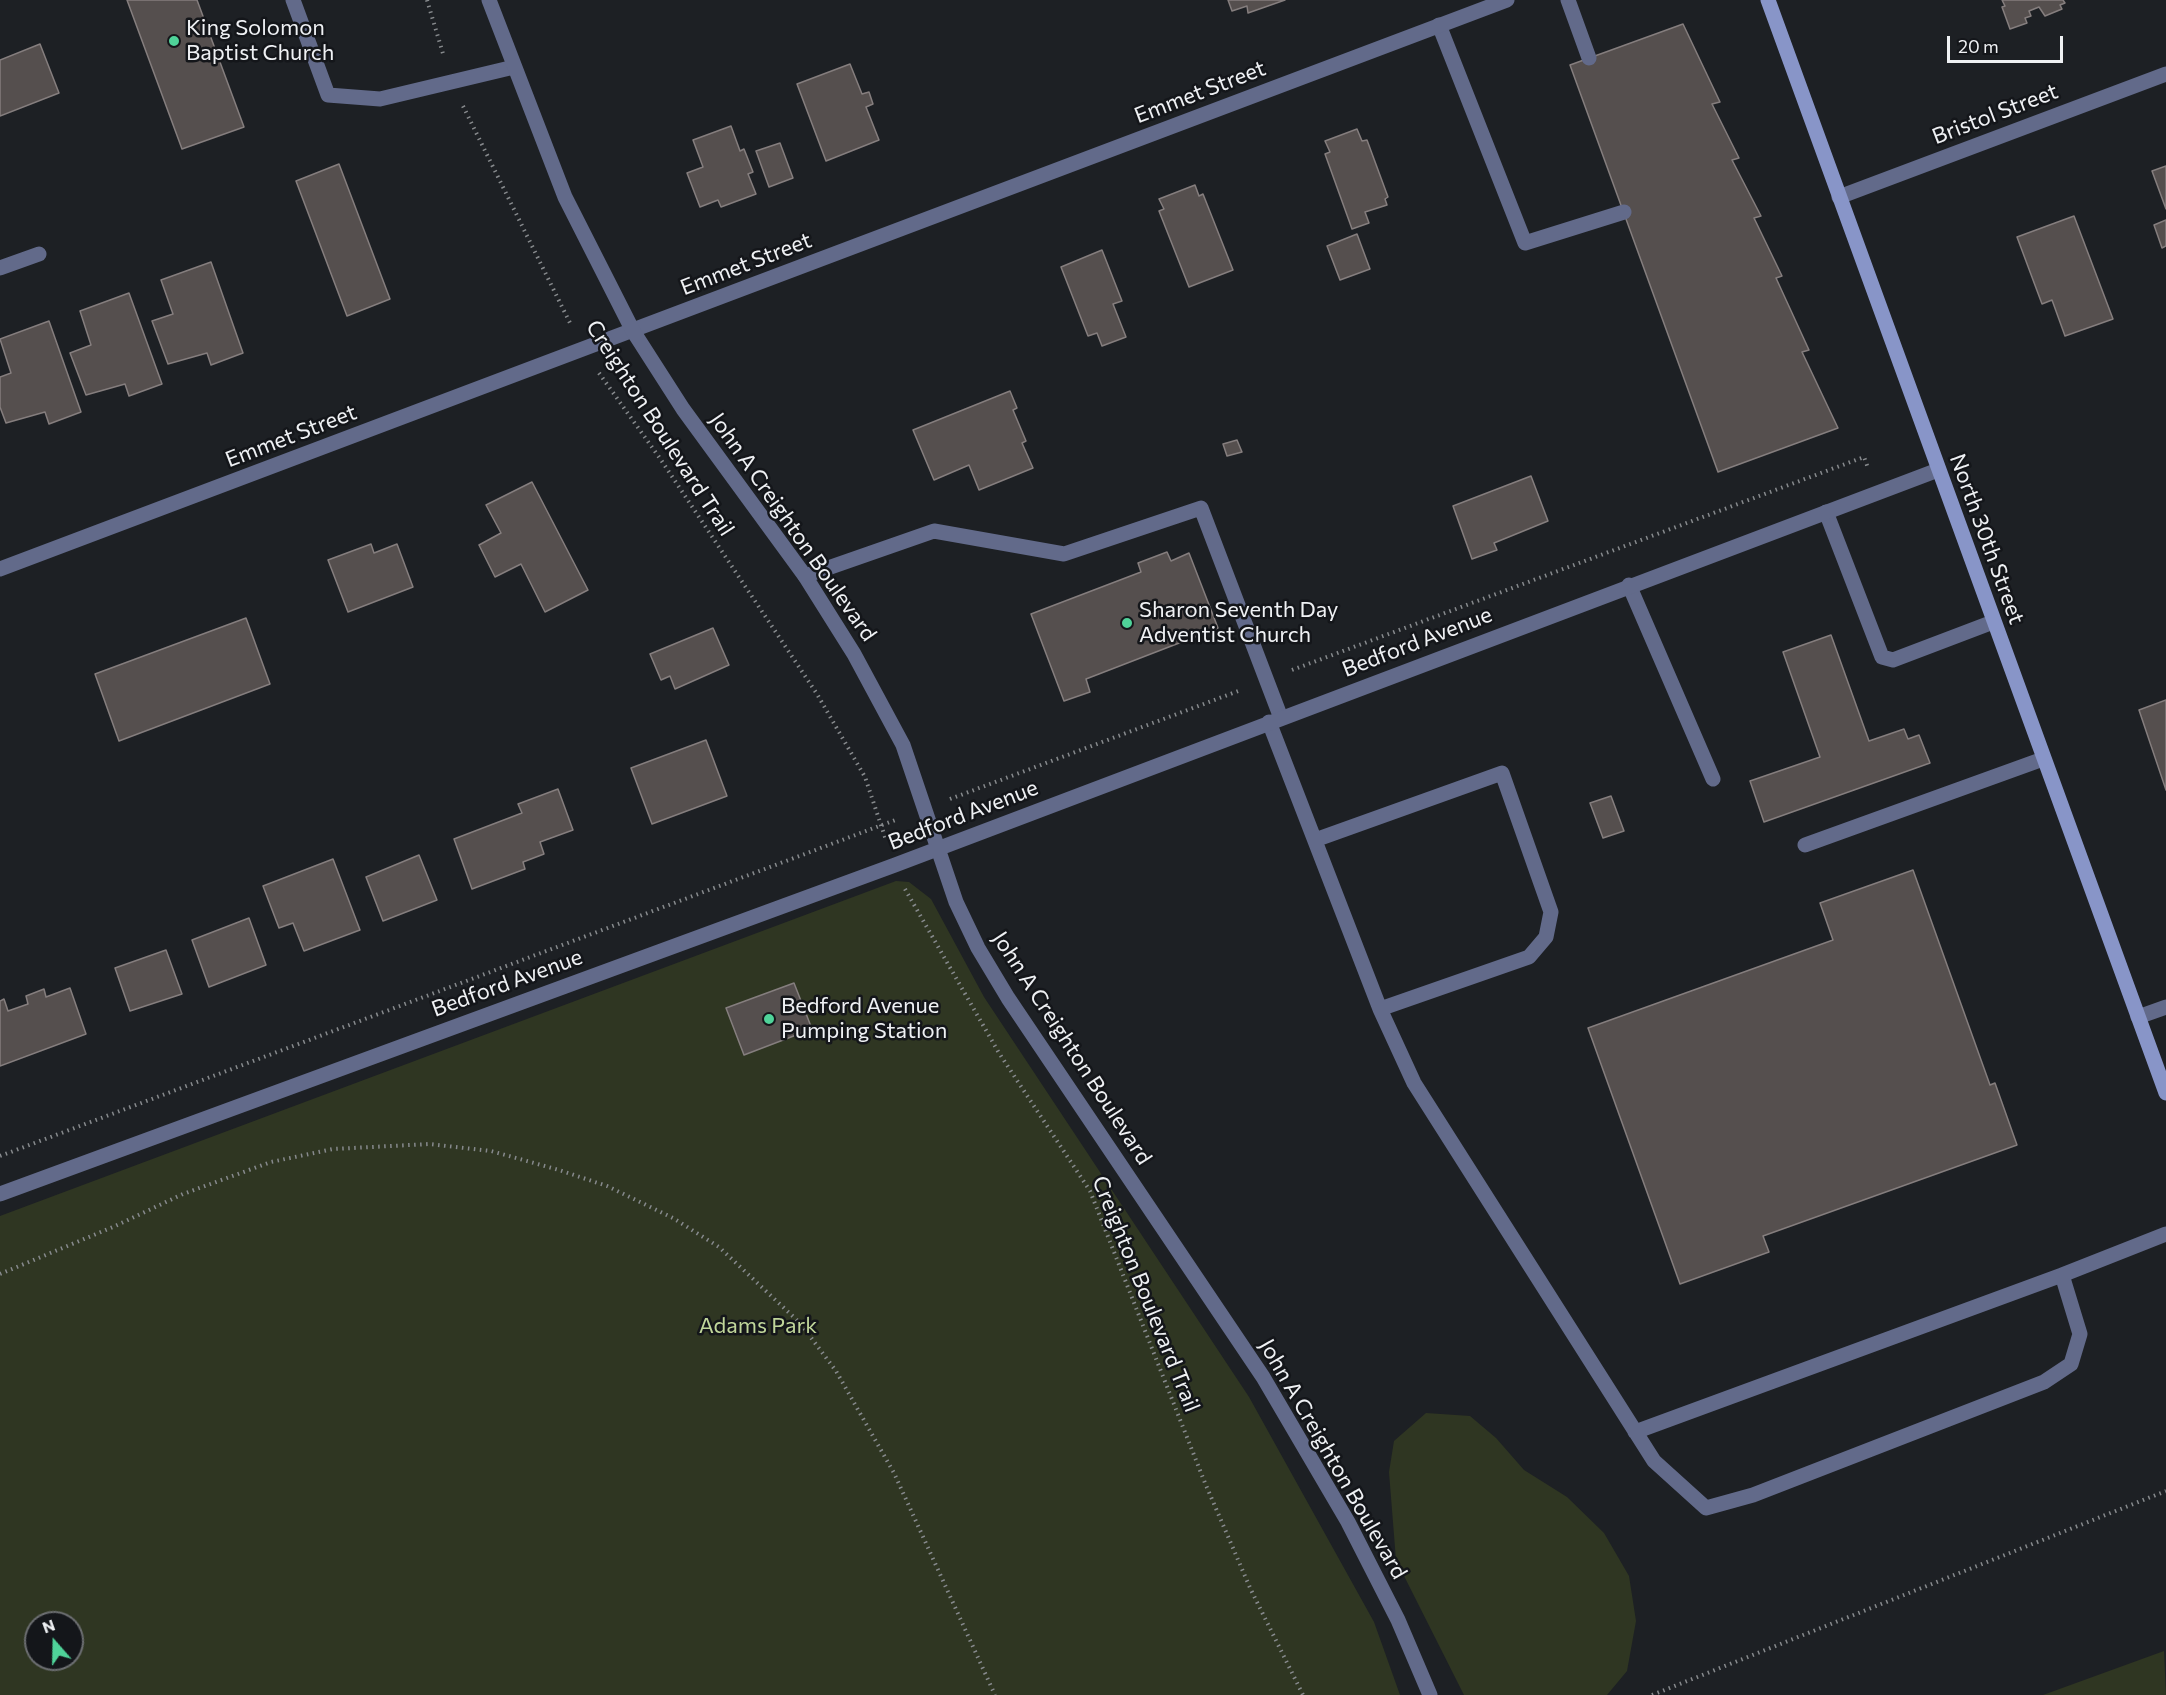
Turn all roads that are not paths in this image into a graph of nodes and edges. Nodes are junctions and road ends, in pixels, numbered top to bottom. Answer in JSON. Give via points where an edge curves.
{"nodes":[{"id":1,"x":293,"y":0,"type":"edge"},
{"id":2,"x":489,"y":0,"type":"edge"},
{"id":3,"x":1507,"y":0,"type":"edge"},
{"id":4,"x":1568,"y":0,"type":"edge"},
{"id":5,"x":1768,"y":0,"type":"edge"},
{"id":6,"x":1439,"y":25,"type":"junction"},
{"id":7,"x":1589,"y":58,"type":"dead end"},
{"id":8,"x":514,"y":67,"type":"junction"},
{"id":9,"x":2166,"y":74,"type":"edge"},
{"id":10,"x":1839,"y":197,"type":"junction"},
{"id":11,"x":1624,"y":212,"type":"dead end"},
{"id":12,"x":39,"y":254,"type":"dead end"},
{"id":13,"x":0,"y":268,"type":"edge"},
{"id":14,"x":633,"y":331,"type":"junction"},
{"id":15,"x":1938,"y":470,"type":"junction"},
{"id":16,"x":1826,"y":512,"type":"junction"},
{"id":17,"x":0,"y":569,"type":"edge"},
{"id":18,"x":805,"y":576,"type":"junction"},
{"id":19,"x":1629,"y":585,"type":"junction"},
{"id":20,"x":1993,"y":622,"type":"junction"},
{"id":21,"x":1275,"y":720,"type":"junction"},
{"id":22,"x":2043,"y":759,"type":"junction"},
{"id":23,"x":1713,"y":779,"type":"dead end"},
{"id":24,"x":1316,"y":840,"type":"junction"},
{"id":25,"x":1805,"y":844,"type":"dead end"},
{"id":26,"x":939,"y":848,"type":"junction"},
{"id":27,"x":2166,"y":1007,"type":"edge"},
{"id":28,"x":1380,"y":1010,"type":"junction"},
{"id":29,"x":2138,"y":1017,"type":"junction"},
{"id":30,"x":2166,"y":1093,"type":"edge"},
{"id":31,"x":0,"y":1194,"type":"edge"},
{"id":32,"x":2166,"y":1234,"type":"edge"},
{"id":33,"x":2062,"y":1275,"type":"junction"},
{"id":34,"x":1635,"y":1432,"type":"junction"},
{"id":35,"x":1430,"y":1695,"type":"edge"}],
"edges":[{"from":1,"to":8,"type":"street","via":[[328,95],[380,99]]},
{"from":2,"to":8,"type":"street","name":"John A Creighton Boulevard"},
{"from":3,"to":6,"type":"street","name":"Emmet Street"},
{"from":4,"to":7,"type":"street"},
{"from":5,"to":10,"type":"main road","name":"North 30th Street"},
{"from":6,"to":11,"type":"street","via":[[1525,243]]},
{"from":6,"to":14,"type":"street","name":"Emmet Street"},
{"from":8,"to":14,"type":"street","name":"John A Creighton Boulevard","via":[[565,197]]},
{"from":9,"to":10,"type":"street","name":"Bristol Street"},
{"from":10,"to":15,"type":"main road","name":"North 30th Street"},
{"from":12,"to":13,"type":"street"},
{"from":14,"to":17,"type":"street","name":"Emmet Street"},
{"from":14,"to":18,"type":"street","name":"John A Creighton Boulevard","via":[[683,410]]},
{"from":15,"to":16,"type":"street","name":"Bedford Avenue"},
{"from":15,"to":20,"type":"main road","name":"North 30th Street"},
{"from":16,"to":19,"type":"street","name":"Bedford Avenue"},
{"from":16,"to":20,"type":"street","via":[[1882,657],[1893,660]]},
{"from":18,"to":21,"type":"street","via":[[934,531],[1064,554],[1201,508],[1266,680]]},
{"from":18,"to":26,"type":"street","name":"John A Creighton Boulevard","via":[[854,654],[903,745]]},
{"from":19,"to":21,"type":"street","name":"Bedford Avenue"},
{"from":19,"to":23,"type":"street"},
{"from":20,"to":22,"type":"main road","name":"North 30th Street"},
{"from":21,"to":24,"type":"street"},
{"from":21,"to":26,"type":"street","name":"Bedford Avenue"},
{"from":22,"to":25,"type":"street"},
{"from":22,"to":29,"type":"main road","name":"North 30th Street"},
{"from":24,"to":28,"type":"street"},
{"from":24,"to":28,"type":"street","via":[[1502,773],[1551,912],[1546,937],[1528,957]]},
{"from":26,"to":31,"type":"street","name":"Bedford Avenue"},
{"from":26,"to":35,"type":"street","name":"John A Creighton Boulevard","via":[[956,902],[978,948],[1263,1377],[1348,1522],[1398,1620]]},
{"from":27,"to":29,"type":"street"},
{"from":28,"to":34,"type":"street","via":[[1414,1083]]},
{"from":29,"to":30,"type":"main road","name":"North 30th Street"},
{"from":32,"to":33,"type":"street"},
{"from":33,"to":34,"type":"street"},
{"from":33,"to":34,"type":"street","via":[[2080,1334],[2071,1364],[2044,1382],[1753,1495],[1706,1508],[1654,1461]]}]}
